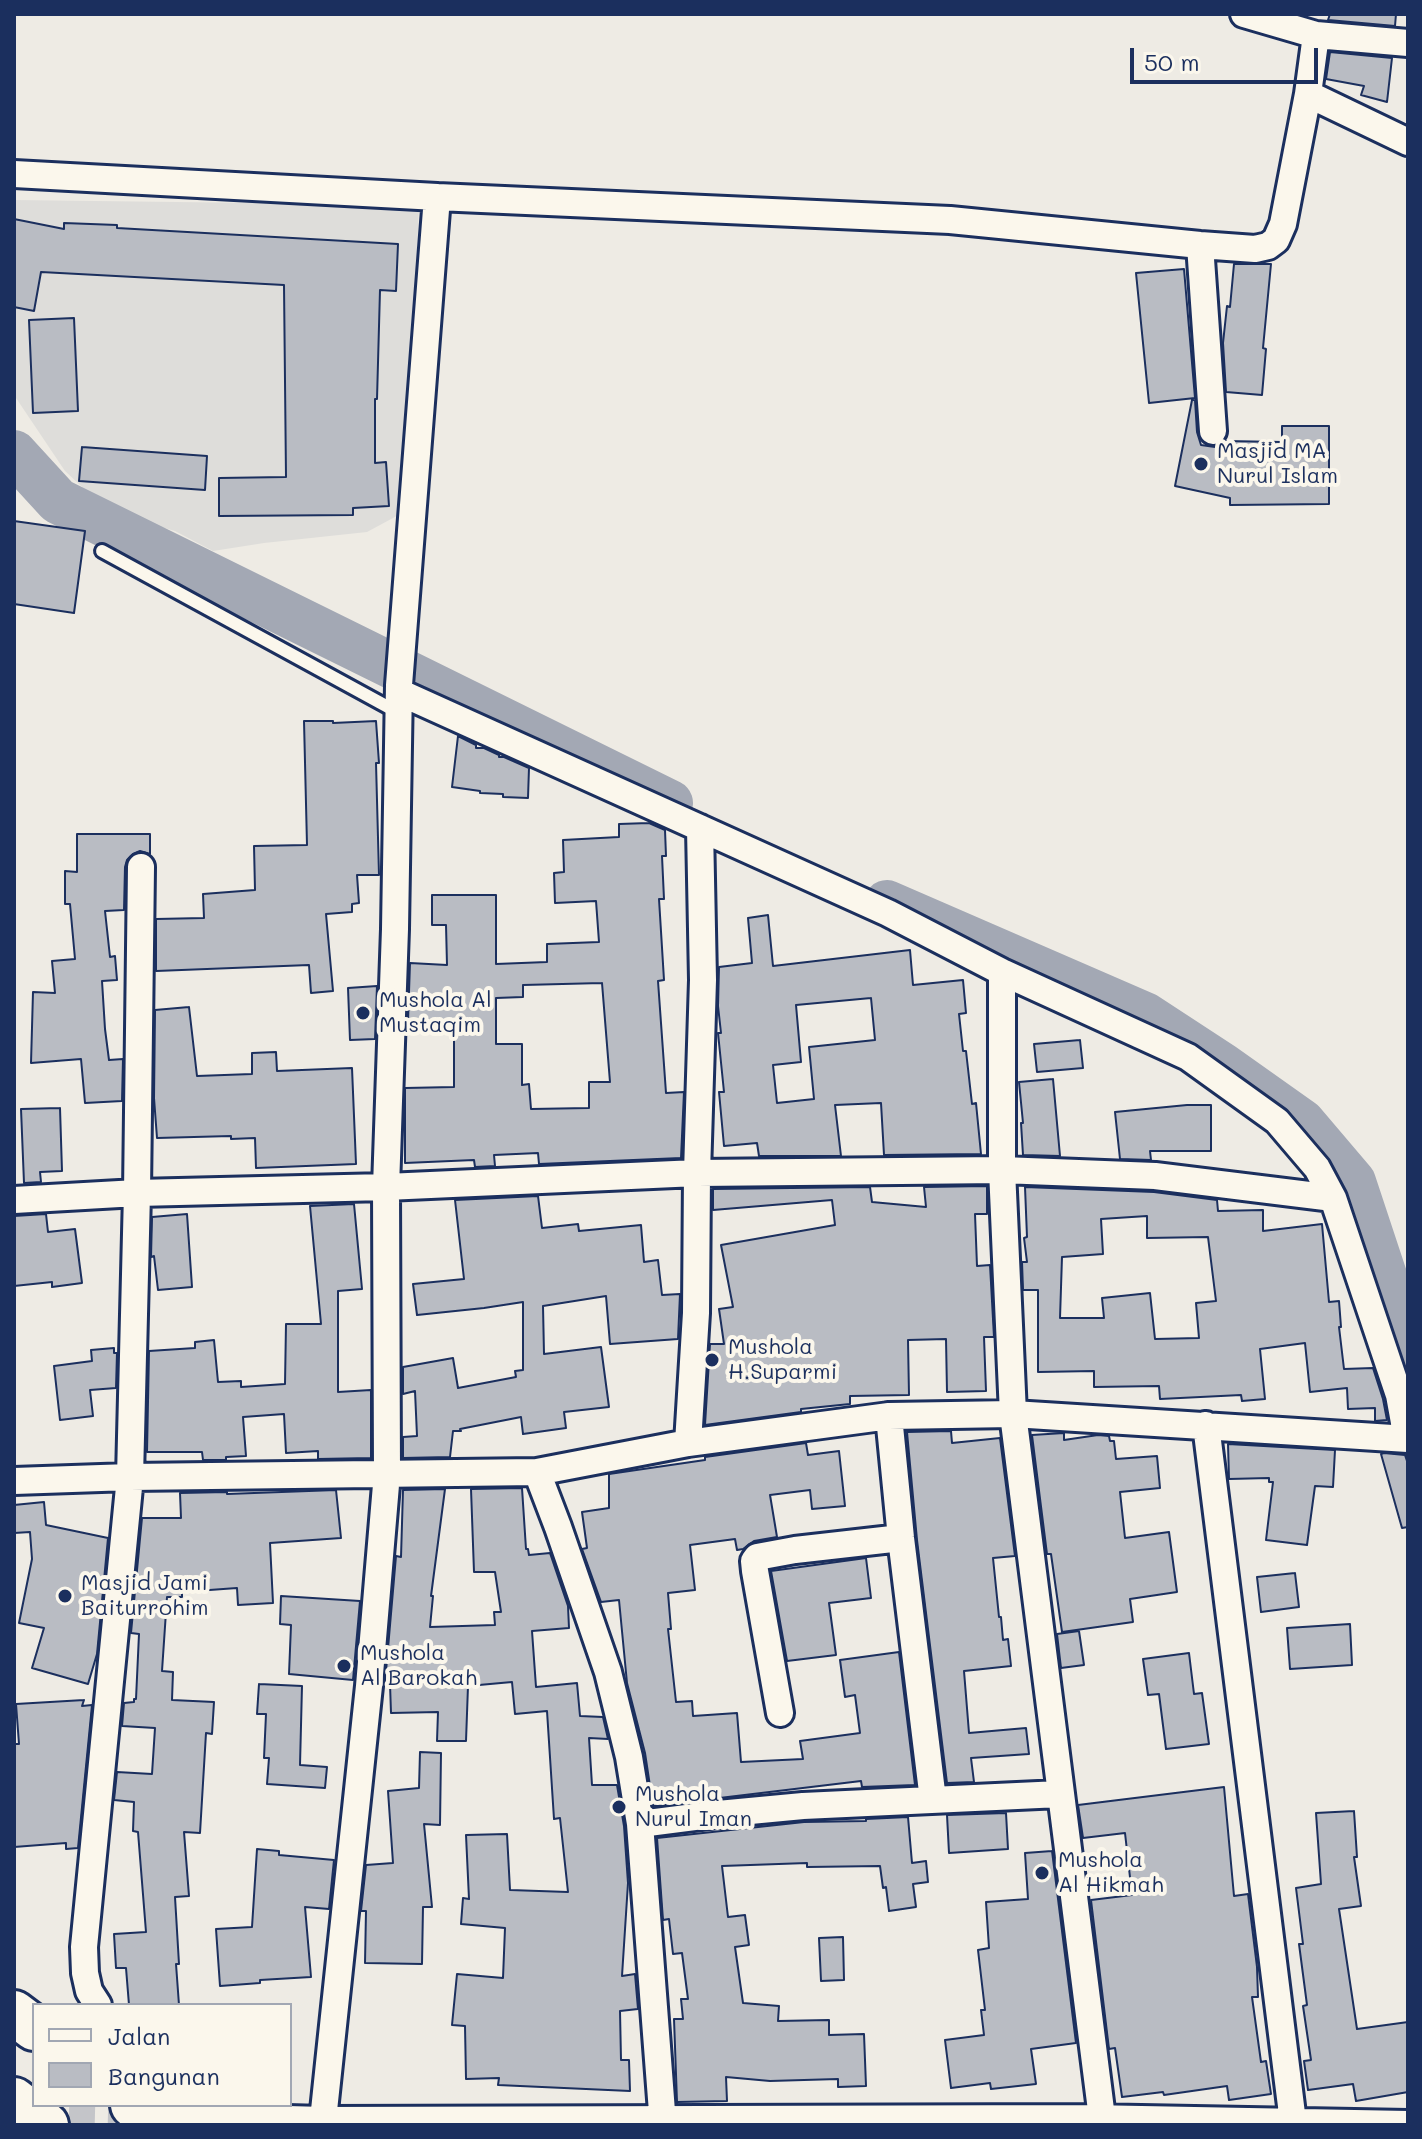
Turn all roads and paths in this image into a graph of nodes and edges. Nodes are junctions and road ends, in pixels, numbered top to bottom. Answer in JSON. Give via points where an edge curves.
{"nodes":[{"id":1,"x":1244,"y":14,"type":"edge"},
{"id":2,"x":1316,"y":35,"type":"junction"},
{"id":3,"x":1408,"y":43,"type":"edge"},
{"id":4,"x":1308,"y":94,"type":"junction"},
{"id":5,"x":1408,"y":142,"type":"edge"},
{"id":6,"x":14,"y":174,"type":"edge"},
{"id":7,"x":437,"y":197,"type":"junction"},
{"id":8,"x":1200,"y":245,"type":"junction"},
{"id":9,"x":1213,"y":431,"type":"dead end"},
{"id":10,"x":102,"y":551,"type":"dead end"},
{"id":11,"x":399,"y":697,"type":"junction"},
{"id":12,"x":700,"y":828,"type":"junction"},
{"id":13,"x":141,"y":867,"type":"dead end"},
{"id":14,"x":1002,"y":972,"type":"junction"},
{"id":15,"x":1002,"y":1170,"type":"junction"},
{"id":16,"x":697,"y":1173,"type":"junction"},
{"id":17,"x":386,"y":1187,"type":"junction"},
{"id":18,"x":137,"y":1193,"type":"junction"},
{"id":19,"x":1333,"y":1198,"type":"junction"},
{"id":20,"x":14,"y":1200,"type":"edge"},
{"id":21,"x":1013,"y":1414,"type":"junction"},
{"id":22,"x":889,"y":1416,"type":"junction"},
{"id":23,"x":1206,"y":1425,"type":"junction"},
{"id":24,"x":1408,"y":1439,"type":"edge"},
{"id":25,"x":688,"y":1443,"type":"junction"},
{"id":26,"x":537,"y":1472,"type":"junction"},
{"id":27,"x":387,"y":1473,"type":"junction"},
{"id":28,"x":130,"y":1477,"type":"junction"},
{"id":29,"x":14,"y":1481,"type":"edge"},
{"id":30,"x":901,"y":1538,"type":"junction"},
{"id":31,"x":780,"y":1713,"type":"dead end"},
{"id":32,"x":1060,"y":1794,"type":"junction"},
{"id":33,"x":933,"y":1800,"type":"junction"},
{"id":34,"x":640,"y":1824,"type":"junction"},
{"id":35,"x":97,"y":2003,"type":"edge"},
{"id":36,"x":14,"y":2013,"type":"edge"},
{"id":37,"x":32,"y":2026,"type":"edge"},
{"id":38,"x":14,"y":2100,"type":"edge"},
{"id":39,"x":138,"y":2107,"type":"tunnel mouth"},
{"id":40,"x":227,"y":2111,"type":"edge"},
{"id":41,"x":170,"y":2120,"type":"edge"},
{"id":42,"x":323,"y":2120,"type":"junction"},
{"id":43,"x":1093,"y":2120,"type":"edge"},
{"id":44,"x":663,"y":2122,"type":"edge"},
{"id":45,"x":1293,"y":2122,"type":"junction"},
{"id":46,"x":1408,"y":2124,"type":"edge"},
{"id":47,"x":46,"y":2125,"type":"tunnel mouth"}],
"edges":[{"from":1,"to":2,"type":"street"},
{"from":2,"to":3,"type":"street"},
{"from":2,"to":4,"type":"street"},
{"from":4,"to":5,"type":"street"},
{"from":4,"to":8,"type":"street","via":[[1276,240],[1255,249]]},
{"from":6,"to":7,"type":"street"},
{"from":7,"to":8,"type":"street","via":[[950,220]]},
{"from":7,"to":11,"type":"street"},
{"from":8,"to":9,"type":"street"},
{"from":10,"to":11,"type":"lane"},
{"from":11,"to":12,"type":"street"},
{"from":11,"to":17,"type":"street"},
{"from":12,"to":14,"type":"street","via":[[888,913]]},
{"from":12,"to":16,"type":"street","via":[[703,980]]},
{"from":13,"to":18,"type":"street"},
{"from":14,"to":15,"type":"street"},
{"from":14,"to":19,"type":"street","via":[[1208,1070],[1277,1121],[1317,1168]]},
{"from":15,"to":16,"type":"street"},
{"from":15,"to":19,"type":"street","via":[[1155,1176]]},
{"from":15,"to":21,"type":"street"},
{"from":16,"to":17,"type":"street"},
{"from":16,"to":25,"type":"street"},
{"from":17,"to":18,"type":"street"},
{"from":17,"to":27,"type":"street"},
{"from":18,"to":20,"type":"street"},
{"from":18,"to":28,"type":"street"},
{"from":19,"to":24,"type":"street","via":[[1399,1395]]},
{"from":21,"to":22,"type":"street"},
{"from":21,"to":23,"type":"street"},
{"from":21,"to":32,"type":"street"},
{"from":22,"to":25,"type":"street"},
{"from":22,"to":30,"type":"street"},
{"from":23,"to":24,"type":"street"},
{"from":23,"to":45,"type":"street"},
{"from":25,"to":26,"type":"street"},
{"from":26,"to":27,"type":"street"},
{"from":26,"to":34,"type":"street","via":[[608,1672]]},
{"from":27,"to":28,"type":"street"},
{"from":27,"to":42,"type":"street"},
{"from":28,"to":29,"type":"street"},
{"from":28,"to":35,"type":"street","via":[[84,1947],[89,1991]]},
{"from":30,"to":31,"type":"street","via":[[795,1550],[754,1561]]},
{"from":30,"to":33,"type":"street"},
{"from":32,"to":33,"type":"street"},
{"from":32,"to":43,"type":"street"},
{"from":33,"to":34,"type":"street","via":[[803,1806]]},
{"from":34,"to":44,"type":"street"},
{"from":36,"to":37,"type":"highway"},
{"from":38,"to":47,"type":"highway"},
{"from":39,"to":41,"type":"highway"},
{"from":40,"to":41,"type":"street"},
{"from":40,"to":42,"type":"street"},
{"from":42,"to":44,"type":"street"},
{"from":43,"to":44,"type":"street"},
{"from":43,"to":45,"type":"street"},
{"from":45,"to":46,"type":"street"}]}
